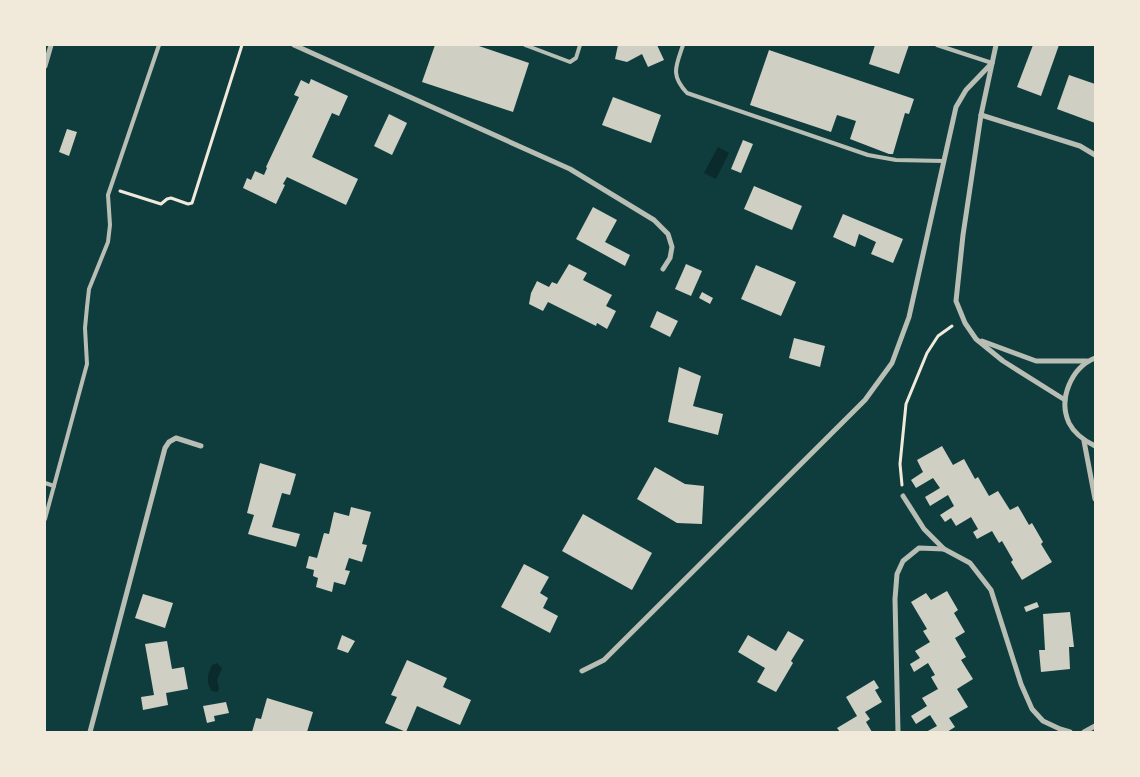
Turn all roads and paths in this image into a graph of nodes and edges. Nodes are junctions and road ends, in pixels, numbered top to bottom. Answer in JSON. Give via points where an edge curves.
{"nodes":[{"id":1,"x":51,"y":45,"type":"edge"},
{"id":2,"x":159,"y":45,"type":"edge"},
{"id":3,"x":242,"y":45,"type":"edge"},
{"id":4,"x":294,"y":45,"type":"edge"},
{"id":5,"x":525,"y":45,"type":"edge"},
{"id":6,"x":580,"y":45,"type":"edge"},
{"id":7,"x":683,"y":45,"type":"edge"},
{"id":8,"x":937,"y":45,"type":"edge"},
{"id":9,"x":996,"y":45,"type":"edge"},
{"id":10,"x":992,"y":63,"type":"junction"},
{"id":11,"x":45,"y":66,"type":"edge"},
{"id":12,"x":981,"y":115,"type":"junction"},
{"id":13,"x":1095,"y":155,"type":"edge"},
{"id":14,"x":944,"y":162,"type":"junction"},
{"id":15,"x":110,"y":188,"type":"junction"},
{"id":16,"x":664,"y":269,"type":"dead end"},
{"id":17,"x":965,"y":323,"type":"junction"},
{"id":18,"x":976,"y":339,"type":"junction"},
{"id":19,"x":1095,"y":358,"type":"edge"},
{"id":20,"x":1087,"y":361,"type":"junction"},
{"id":21,"x":1065,"y":400,"type":"junction"},
{"id":22,"x":1084,"y":441,"type":"junction"},
{"id":23,"x":201,"y":446,"type":"dead end"},
{"id":24,"x":1095,"y":446,"type":"edge"},
{"id":25,"x":45,"y":483,"type":"edge"},
{"id":26,"x":54,"y":486,"type":"junction"},
{"id":27,"x":903,"y":496,"type":"joint"},
{"id":28,"x":1095,"y":499,"type":"edge"},
{"id":29,"x":45,"y":519,"type":"edge"},
{"id":30,"x":944,"y":549,"type":"junction"},
{"id":31,"x":582,"y":671,"type":"dead end"},
{"id":32,"x":1095,"y":726,"type":"edge"},
{"id":33,"x":90,"y":732,"type":"edge"},
{"id":34,"x":898,"y":732,"type":"edge"},
{"id":35,"x":1070,"y":732,"type":"edge"},
{"id":36,"x":1084,"y":732,"type":"edge"}],
"edges":[{"from":1,"to":11,"type":"street"},
{"from":2,"to":15,"type":"lane"},
{"from":3,"to":15,"type":"path","via":[[192,203],[171,198],[161,204]]},
{"from":4,"to":16,"type":"street","via":[[570,169],[654,220],[668,234],[672,247]]},
{"from":5,"to":6,"type":"lane","via":[[570,62],[576,58]]},
{"from":7,"to":14,"type":"lane","via":[[675,72],[687,93],[868,155]]},
{"from":8,"to":10,"type":"lane"},
{"from":9,"to":10,"type":"street"},
{"from":10,"to":12,"type":"street"},
{"from":10,"to":14,"type":"street","via":[[966,90],[956,106]]},
{"from":12,"to":13,"type":"street","via":[[1080,146]]},
{"from":12,"to":17,"type":"street","via":[[962,235],[956,301]]},
{"from":14,"to":31,"type":"street","via":[[910,317],[892,363],[865,400],[604,660]]},
{"from":15,"to":26,"type":"lane","via":[[108,242],[89,289],[86,364]]},
{"from":17,"to":18,"type":"street"},
{"from":17,"to":27,"type":"path","via":[[952,326],[938,336],[927,353],[906,404],[900,464]]},
{"from":18,"to":20,"type":"street","via":[[1036,361]]},
{"from":18,"to":21,"type":"street","via":[[1003,361]]},
{"from":19,"to":20,"type":"street"},
{"from":20,"to":21,"type":"street","via":[[1071,378]]},
{"from":21,"to":22,"type":"street","via":[[1069,423]]},
{"from":22,"to":24,"type":"street"},
{"from":22,"to":28,"type":"street"},
{"from":23,"to":33,"type":"street","via":[[176,438],[165,448]]},
{"from":25,"to":26,"type":"lane"},
{"from":26,"to":29,"type":"lane"},
{"from":27,"to":30,"type":"street","via":[[924,529]]},
{"from":30,"to":34,"type":"street","via":[[919,548],[902,561],[897,574]]},
{"from":30,"to":35,"type":"street","via":[[970,563],[991,590],[1032,709],[1044,721]]},
{"from":32,"to":36,"type":"street"}]}
